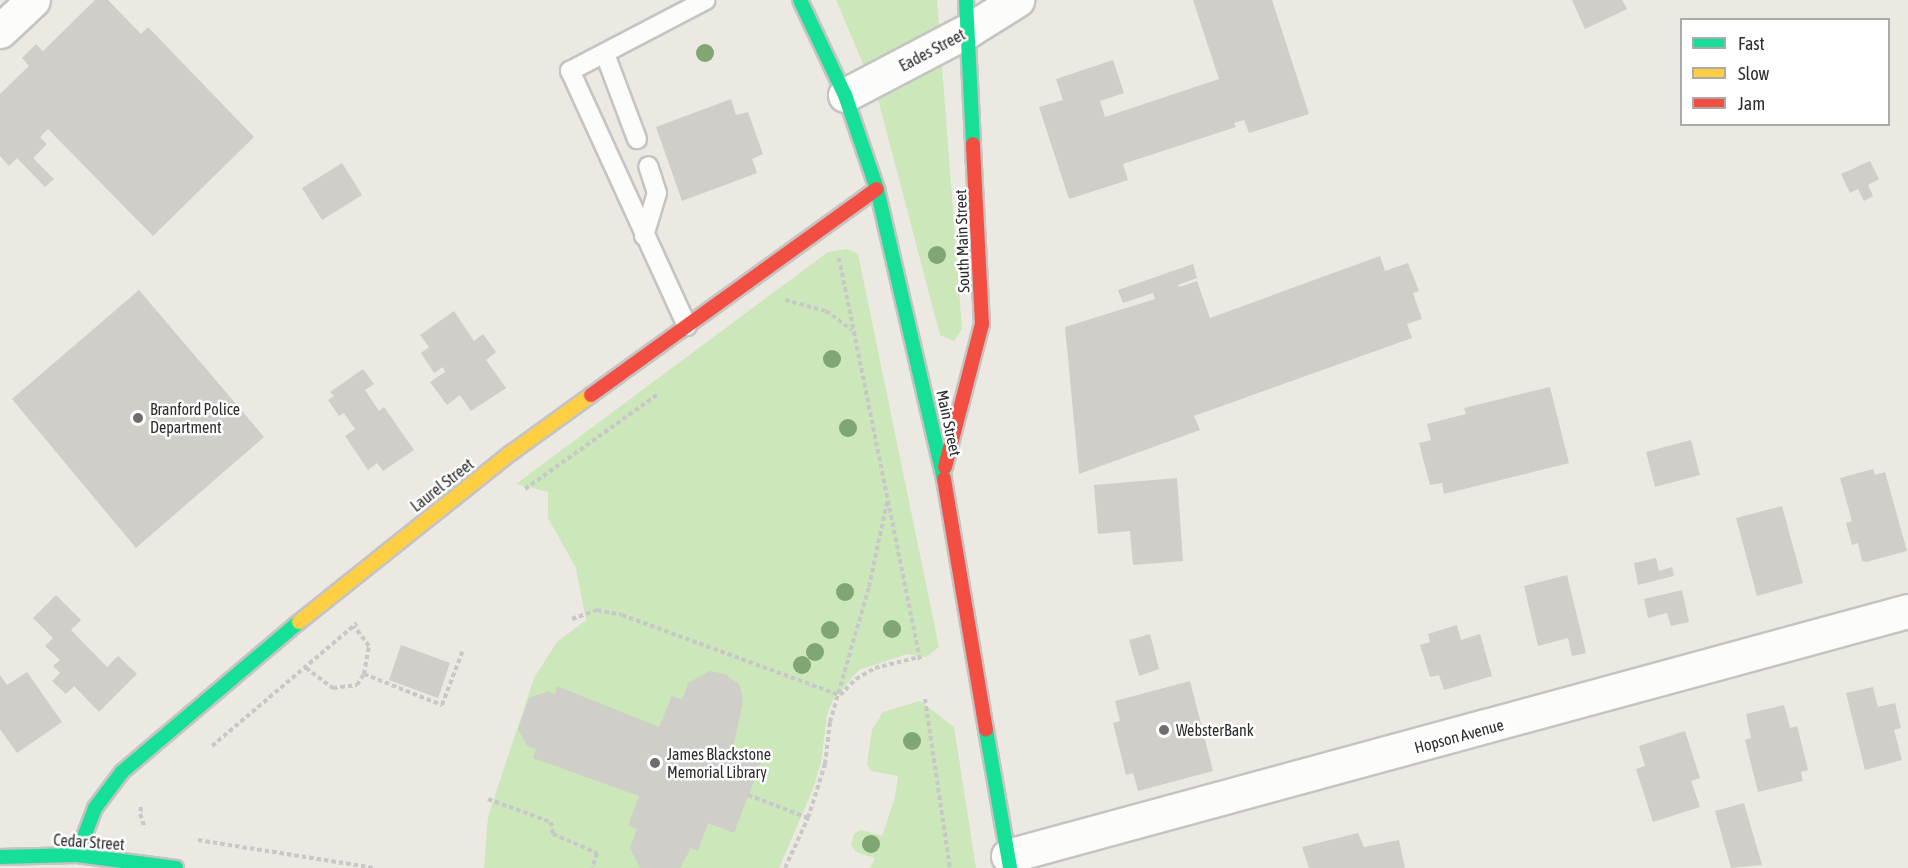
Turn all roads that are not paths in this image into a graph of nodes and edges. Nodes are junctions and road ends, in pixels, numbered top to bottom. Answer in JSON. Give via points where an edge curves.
{"nodes":[{"id":1,"x":33,"y":0,"type":"edge"},
{"id":2,"x":706,"y":0,"type":"edge"},
{"id":3,"x":800,"y":0,"type":"edge"},
{"id":4,"x":1017,"y":0,"type":"edge"},
{"id":5,"x":968,"y":15,"type":"edge"},
{"id":6,"x":0,"y":32,"type":"edge"},
{"id":7,"x":605,"y":54,"type":"junction"},
{"id":8,"x":845,"y":95,"type":"junction"},
{"id":9,"x":637,"y":140,"type":"dead end"},
{"id":10,"x":648,"y":166,"type":"dead end"},
{"id":11,"x":877,"y":189,"type":"junction"},
{"id":12,"x":644,"y":237,"type":"junction"},
{"id":13,"x":687,"y":326,"type":"junction"},
{"id":14,"x":943,"y":475,"type":"junction"},
{"id":15,"x":1908,"y":611,"type":"edge"},
{"id":16,"x":77,"y":855,"type":"junction"},
{"id":17,"x":0,"y":856,"type":"edge"},
{"id":18,"x":1009,"y":862,"type":"edge"},
{"id":19,"x":176,"y":868,"type":"edge"}],
"edges":[{"from":1,"to":6,"type":"street"},
{"from":2,"to":7,"type":"lane"},
{"from":3,"to":8,"type":"street","name":"Main Street"},
{"from":4,"to":5,"type":"street","name":"Eades Street"},
{"from":5,"to":8,"type":"street","name":"Eades Street"},
{"from":5,"to":14,"type":"street","name":"South Main Street","via":[[982,324]]},
{"from":7,"to":9,"type":"lane"},
{"from":7,"to":12,"type":"lane","via":[[570,71]]},
{"from":8,"to":11,"type":"street","name":"Main Street"},
{"from":10,"to":12,"type":"lane","via":[[657,193]]},
{"from":11,"to":13,"type":"street","name":"Laurel Street"},
{"from":11,"to":14,"type":"street","name":"Main Street"},
{"from":12,"to":13,"type":"lane"},
{"from":13,"to":16,"type":"street","name":"Laurel Street","via":[[433,513],[122,772],[95,808]]},
{"from":14,"to":18,"type":"street","name":"Main Street"},
{"from":15,"to":18,"type":"street","name":"Hopson Avenue"},
{"from":16,"to":17,"type":"street","name":"Cedar Street"},
{"from":16,"to":19,"type":"street","name":"Cedar Street"}]}
